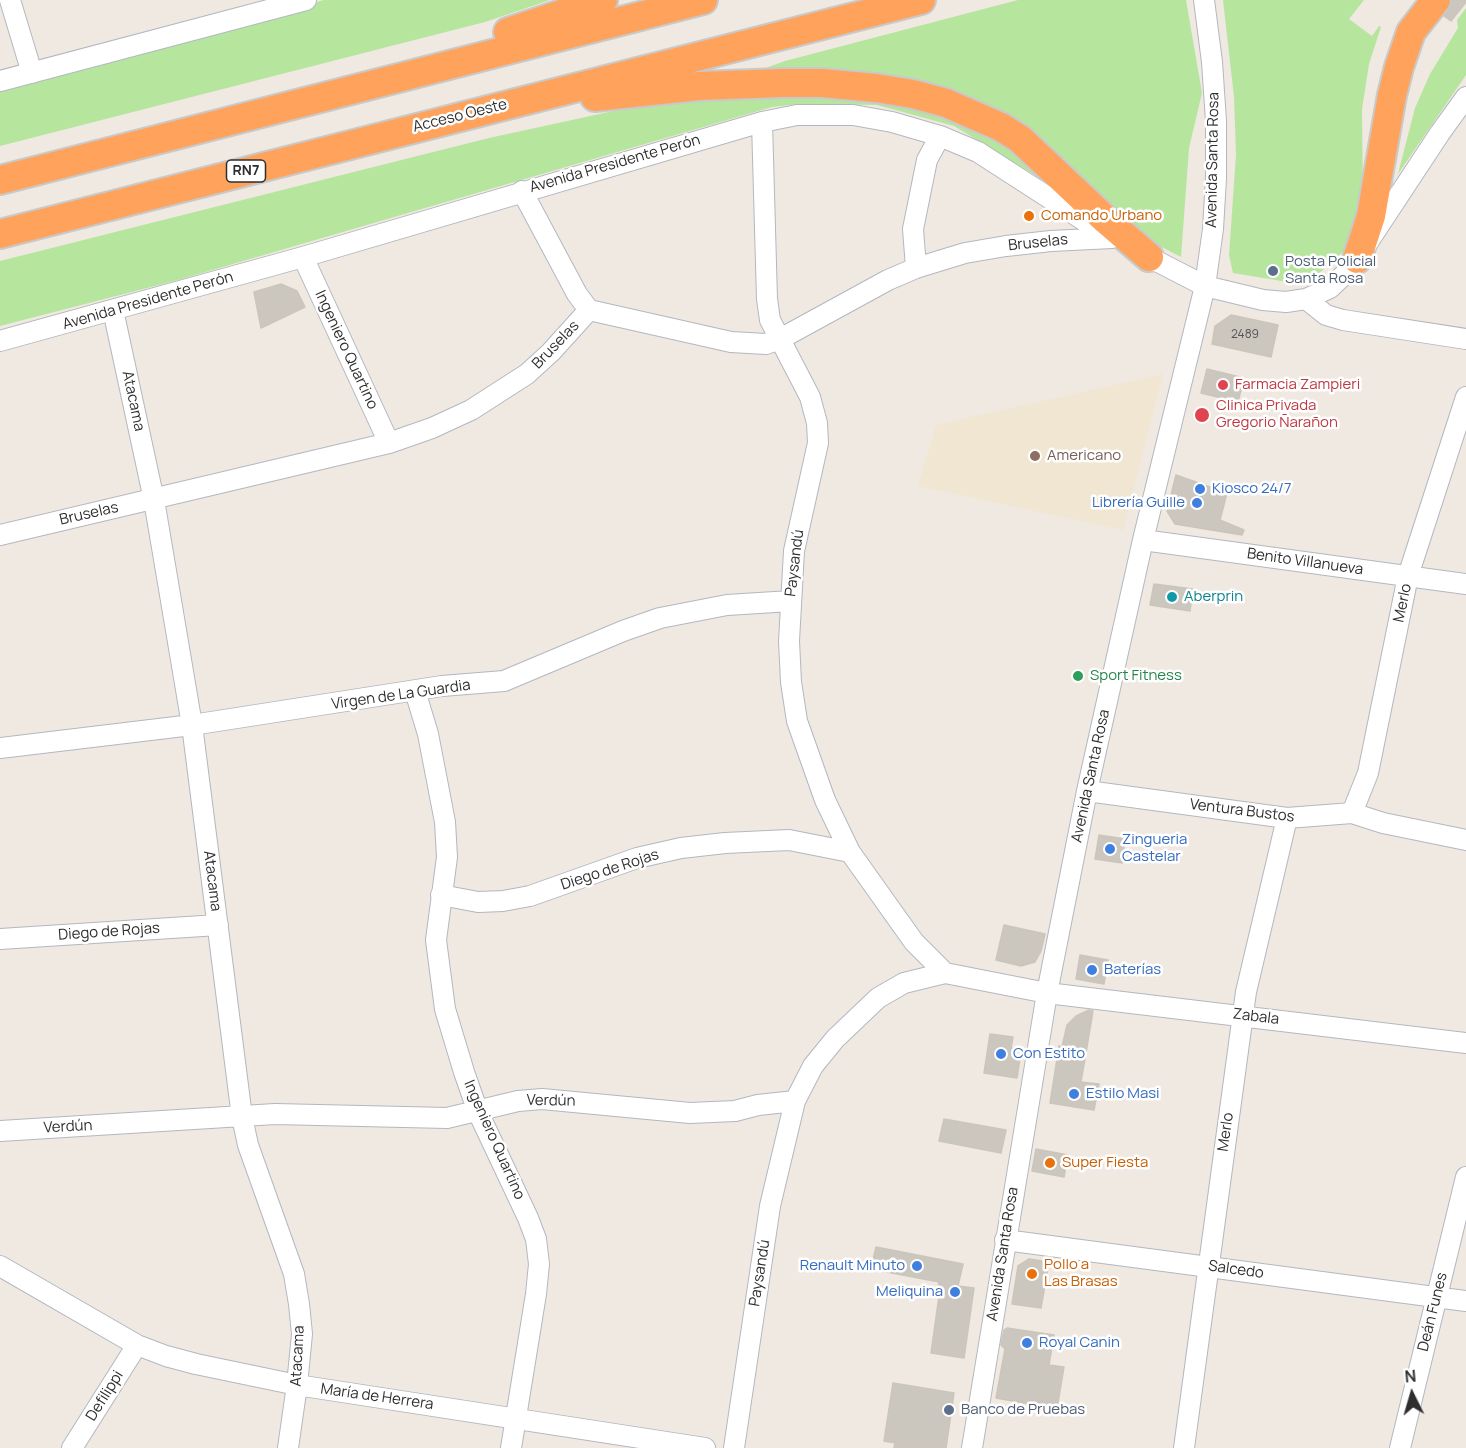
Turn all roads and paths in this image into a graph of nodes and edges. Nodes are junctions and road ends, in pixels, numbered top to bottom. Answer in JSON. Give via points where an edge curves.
{"nodes":[{"id":1,"x":10,"y":0,"type":"edge"},
{"id":2,"x":306,"y":0,"type":"edge"},
{"id":3,"x":603,"y":0,"type":"edge"},
{"id":4,"x":703,"y":0,"type":"edge"},
{"id":5,"x":921,"y":0,"type":"edge"},
{"id":6,"x":1436,"y":0,"type":"edge"},
{"id":7,"x":1204,"y":1,"type":"edge"},
{"id":8,"x":32,"y":73,"type":"junction"},
{"id":9,"x":0,"y":81,"type":"edge"},
{"id":10,"x":1466,"y":97,"type":"edge"},
{"id":11,"x":317,"y":98,"type":"junction"},
{"id":12,"x":491,"y":108,"type":"junction"},
{"id":13,"x":762,"y":122,"type":"junction"},
{"id":14,"x":940,"y":136,"type":"junction"},
{"id":15,"x":0,"y":180,"type":"edge"},
{"id":16,"x":522,"y":191,"type":"junction"},
{"id":17,"x":0,"y":234,"type":"edge"},
{"id":18,"x":1112,"y":238,"type":"junction"},
{"id":19,"x":303,"y":257,"type":"junction"},
{"id":20,"x":1149,"y":257,"type":"junction"},
{"id":21,"x":1357,"y":259,"type":"junction"},
{"id":22,"x":916,"y":268,"type":"junction"},
{"id":23,"x":1205,"y":286,"type":"junction"},
{"id":24,"x":1306,"y":299,"type":"junction"},
{"id":25,"x":113,"y":310,"type":"junction"},
{"id":26,"x":590,"y":310,"type":"junction"},
{"id":27,"x":780,"y":339,"type":"junction"},
{"id":28,"x":1466,"y":339,"type":"edge"},
{"id":29,"x":0,"y":341,"type":"edge"},
{"id":30,"x":1466,"y":397,"type":"edge"},
{"id":31,"x":389,"y":443,"type":"junction"},
{"id":32,"x":154,"y":500,"type":"junction"},
{"id":33,"x":0,"y":535,"type":"edge"},
{"id":34,"x":1143,"y":540,"type":"junction"},
{"id":35,"x":1408,"y":576,"type":"junction"},
{"id":36,"x":1466,"y":584,"type":"edge"},
{"id":37,"x":791,"y":601,"type":"junction"},
{"id":38,"x":415,"y":691,"type":"junction"},
{"id":39,"x":192,"y":725,"type":"junction"},
{"id":40,"x":0,"y":748,"type":"edge"},
{"id":41,"x":1088,"y":790,"type":"junction"},
{"id":42,"x":1352,"y":813,"type":"junction"},
{"id":43,"x":1287,"y":819,"type":"junction"},
{"id":44,"x":1466,"y":840,"type":"edge"},
{"id":45,"x":850,"y":852,"type":"junction"},
{"id":46,"x":441,"y":895,"type":"junction"},
{"id":47,"x":218,"y":925,"type":"junction"},
{"id":48,"x":0,"y":939,"type":"edge"},
{"id":49,"x":945,"y":973,"type":"junction"},
{"id":50,"x":1047,"y":993,"type":"junction"},
{"id":51,"x":1242,"y":1016,"type":"junction"},
{"id":52,"x":1466,"y":1043,"type":"edge"},
{"id":53,"x":795,"y":1101,"type":"junction"},
{"id":54,"x":478,"y":1112,"type":"junction"},
{"id":55,"x":242,"y":1117,"type":"junction"},
{"id":56,"x":0,"y":1131,"type":"edge"},
{"id":57,"x":1466,"y":1177,"type":"edge"},
{"id":58,"x":1005,"y":1239,"type":"junction"},
{"id":59,"x":0,"y":1266,"type":"edge"},
{"id":60,"x":1208,"y":1266,"type":"junction"},
{"id":61,"x":1436,"y":1297,"type":"junction"},
{"id":62,"x":1466,"y":1301,"type":"edge"},
{"id":63,"x":137,"y":1345,"type":"junction"},
{"id":64,"x":297,"y":1385,"type":"junction"},
{"id":65,"x":516,"y":1418,"type":"junction"},
{"id":66,"x":72,"y":1448,"type":"edge"},
{"id":67,"x":288,"y":1448,"type":"edge"},
{"id":68,"x":511,"y":1448,"type":"edge"},
{"id":69,"x":705,"y":1448,"type":"edge"},
{"id":70,"x":734,"y":1448,"type":"edge"},
{"id":71,"x":972,"y":1448,"type":"edge"},
{"id":72,"x":1184,"y":1448,"type":"edge"},
{"id":73,"x":1400,"y":1448,"type":"edge"}],
"edges":[{"from":1,"to":8,"type":"street"},
{"from":2,"to":8,"type":"street"},
{"from":3,"to":11,"type":"highway"},
{"from":4,"to":11,"type":"highway"},
{"from":5,"to":12,"type":"highway","name":"Acceso Oeste","number":"RN7"},
{"from":6,"to":21,"type":"highway","via":[[1411,32],[1399,67],[1371,216]]},
{"from":7,"to":23,"type":"street","name":"Avenida Santa Rosa","via":[[1216,121],[1213,229]]},
{"from":8,"to":9,"type":"street"},
{"from":10,"to":21,"type":"street"},
{"from":11,"to":15,"type":"highway"},
{"from":12,"to":17,"type":"highway","name":"Acceso Oeste","number":"RN7"},
{"from":12,"to":20,"type":"highway","via":[[699,86],[782,83],[822,83],[913,94],[978,116],[1020,139]]},
{"from":13,"to":14,"type":"street","name":"Avenida Presidente Perón","via":[[796,115],[853,115]]},
{"from":13,"to":16,"type":"street","name":"Avenida Presidente Perón"},
{"from":13,"to":27,"type":"street","name":"Paysandú","via":[[767,299],[770,320]]},
{"from":14,"to":18,"type":"street","name":"Avenida Presidente Perón","via":[[978,152]]},
{"from":14,"to":22,"type":"street","via":[[927,160],[913,229]]},
{"from":16,"to":19,"type":"street","name":"Avenida Presidente Perón"},
{"from":16,"to":26,"type":"street","via":[[577,294]]},
{"from":18,"to":20,"type":"street","name":"Avenida Presidente Perón"},
{"from":18,"to":22,"type":"street","name":"Bruselas","via":[[1006,246]]},
{"from":19,"to":25,"type":"street","name":"Avenida Presidente Perón"},
{"from":19,"to":31,"type":"street","name":"Ingeniero Quartino"},
{"from":20,"to":23,"type":"street","name":"Avenida Presidente Perón"},
{"from":21,"to":24,"type":"street","via":[[1330,288]]},
{"from":22,"to":27,"type":"street","name":"Bruselas"},
{"from":23,"to":24,"type":"street","name":"Avenida Presidente Perón","via":[[1286,303]]},
{"from":23,"to":34,"type":"street","name":"Avenida Santa Rosa"},
{"from":24,"to":28,"type":"street","via":[[1326,315],[1343,320]]},
{"from":25,"to":29,"type":"street","name":"Avenida Presidente Perón"},
{"from":25,"to":32,"type":"street","name":"Atacama"},
{"from":26,"to":27,"type":"street","name":"Bruselas","via":[[731,342],[766,344]]},
{"from":26,"to":31,"type":"street","name":"Bruselas","via":[[535,367],[501,392],[432,428]]},
{"from":27,"to":37,"type":"street","name":"Paysandú","via":[[810,397],[818,423],[818,443],[794,551]]},
{"from":30,"to":35,"type":"street","name":"Merlo"},
{"from":31,"to":32,"type":"street","name":"Bruselas"},
{"from":32,"to":33,"type":"street","name":"Bruselas"},
{"from":32,"to":39,"type":"street","name":"Atacama"},
{"from":34,"to":35,"type":"street","name":"Benito Villanueva"},
{"from":34,"to":41,"type":"street","name":"Avenida Santa Rosa"},
{"from":35,"to":36,"type":"street","name":"Benito Villanueva"},
{"from":35,"to":42,"type":"street","name":"Merlo","via":[[1368,773]]},
{"from":37,"to":38,"type":"street","name":"Virgen de La Guardia","via":[[727,605],[660,618],[504,681]]},
{"from":37,"to":45,"type":"street","name":"Paysandú","via":[[790,682],[797,721],[825,800]]},
{"from":38,"to":39,"type":"street","name":"Virgen de La Guardia"},
{"from":38,"to":46,"type":"street","name":"Ingeniero Quartino","via":[[428,734],[445,822],[447,857]]},
{"from":39,"to":40,"type":"street","name":"Virgen de La Guardia"},
{"from":39,"to":47,"type":"street","name":"Atacama"},
{"from":41,"to":43,"type":"street","name":"Ventura Bustos"},
{"from":41,"to":50,"type":"street","name":"Avenida Santa Rosa"},
{"from":42,"to":43,"type":"street","name":"Ventura Bustos"},
{"from":42,"to":44,"type":"street","name":"Ventura Bustos"},
{"from":43,"to":51,"type":"street","name":"Merlo"},
{"from":45,"to":46,"type":"street","name":"Diego de Rojas","via":[[789,840],[725,843],[638,858],[530,896],[503,901],[478,902]]},
{"from":45,"to":49,"type":"street","name":"Paysandú","via":[[914,942]]},
{"from":46,"to":54,"type":"street","name":"Ingeniero Quartino","via":[[436,940],[445,1009]]},
{"from":47,"to":48,"type":"street","name":"Diego de Rojas"},
{"from":47,"to":55,"type":"street","name":"Atacama"},
{"from":49,"to":50,"type":"street"},
{"from":49,"to":53,"type":"street","via":[[904,983],[878,998],[813,1066]]},
{"from":50,"to":51,"type":"street","name":"Zabala"},
{"from":50,"to":58,"type":"street","name":"Avenida Santa Rosa"},
{"from":51,"to":52,"type":"street","name":"Zabala"},
{"from":51,"to":60,"type":"street","name":"Merlo"},
{"from":53,"to":54,"type":"street","name":"Verdún","via":[[735,1111],[690,1113],[542,1099]]},
{"from":53,"to":70,"type":"street","name":"Paysandú","via":[[770,1206]]},
{"from":54,"to":55,"type":"street","name":"Verdún","via":[[447,1118],[313,1114]]},
{"from":54,"to":65,"type":"street","name":"Ingeniero Quartino","via":[[536,1239],[536,1294]]},
{"from":55,"to":56,"type":"street","name":"Verdún"},
{"from":55,"to":64,"type":"street","name":"Atacama","via":[[248,1145],[294,1274],[302,1334]]},
{"from":57,"to":61,"type":"street","name":"Deán Funes"},
{"from":58,"to":60,"type":"street","name":"Salcedo"},
{"from":58,"to":71,"type":"street","name":"Avenida Santa Rosa"},
{"from":59,"to":63,"type":"street","name":"María de Herrera"},
{"from":60,"to":61,"type":"street","name":"Salcedo"},
{"from":60,"to":72,"type":"street","name":"Merlo"},
{"from":61,"to":62,"type":"street","name":"Salcedo"},
{"from":61,"to":73,"type":"street","name":"Deán Funes"},
{"from":63,"to":64,"type":"street","name":"María de Herrera","via":[[196,1364]]},
{"from":63,"to":66,"type":"street","name":"Defilippi"},
{"from":64,"to":65,"type":"street","name":"María de Herrera"},
{"from":64,"to":67,"type":"street","name":"Atacama"},
{"from":65,"to":68,"type":"street","name":"Ingeniero Quartino"},
{"from":65,"to":69,"type":"street","name":"María de Herrera"}]}
